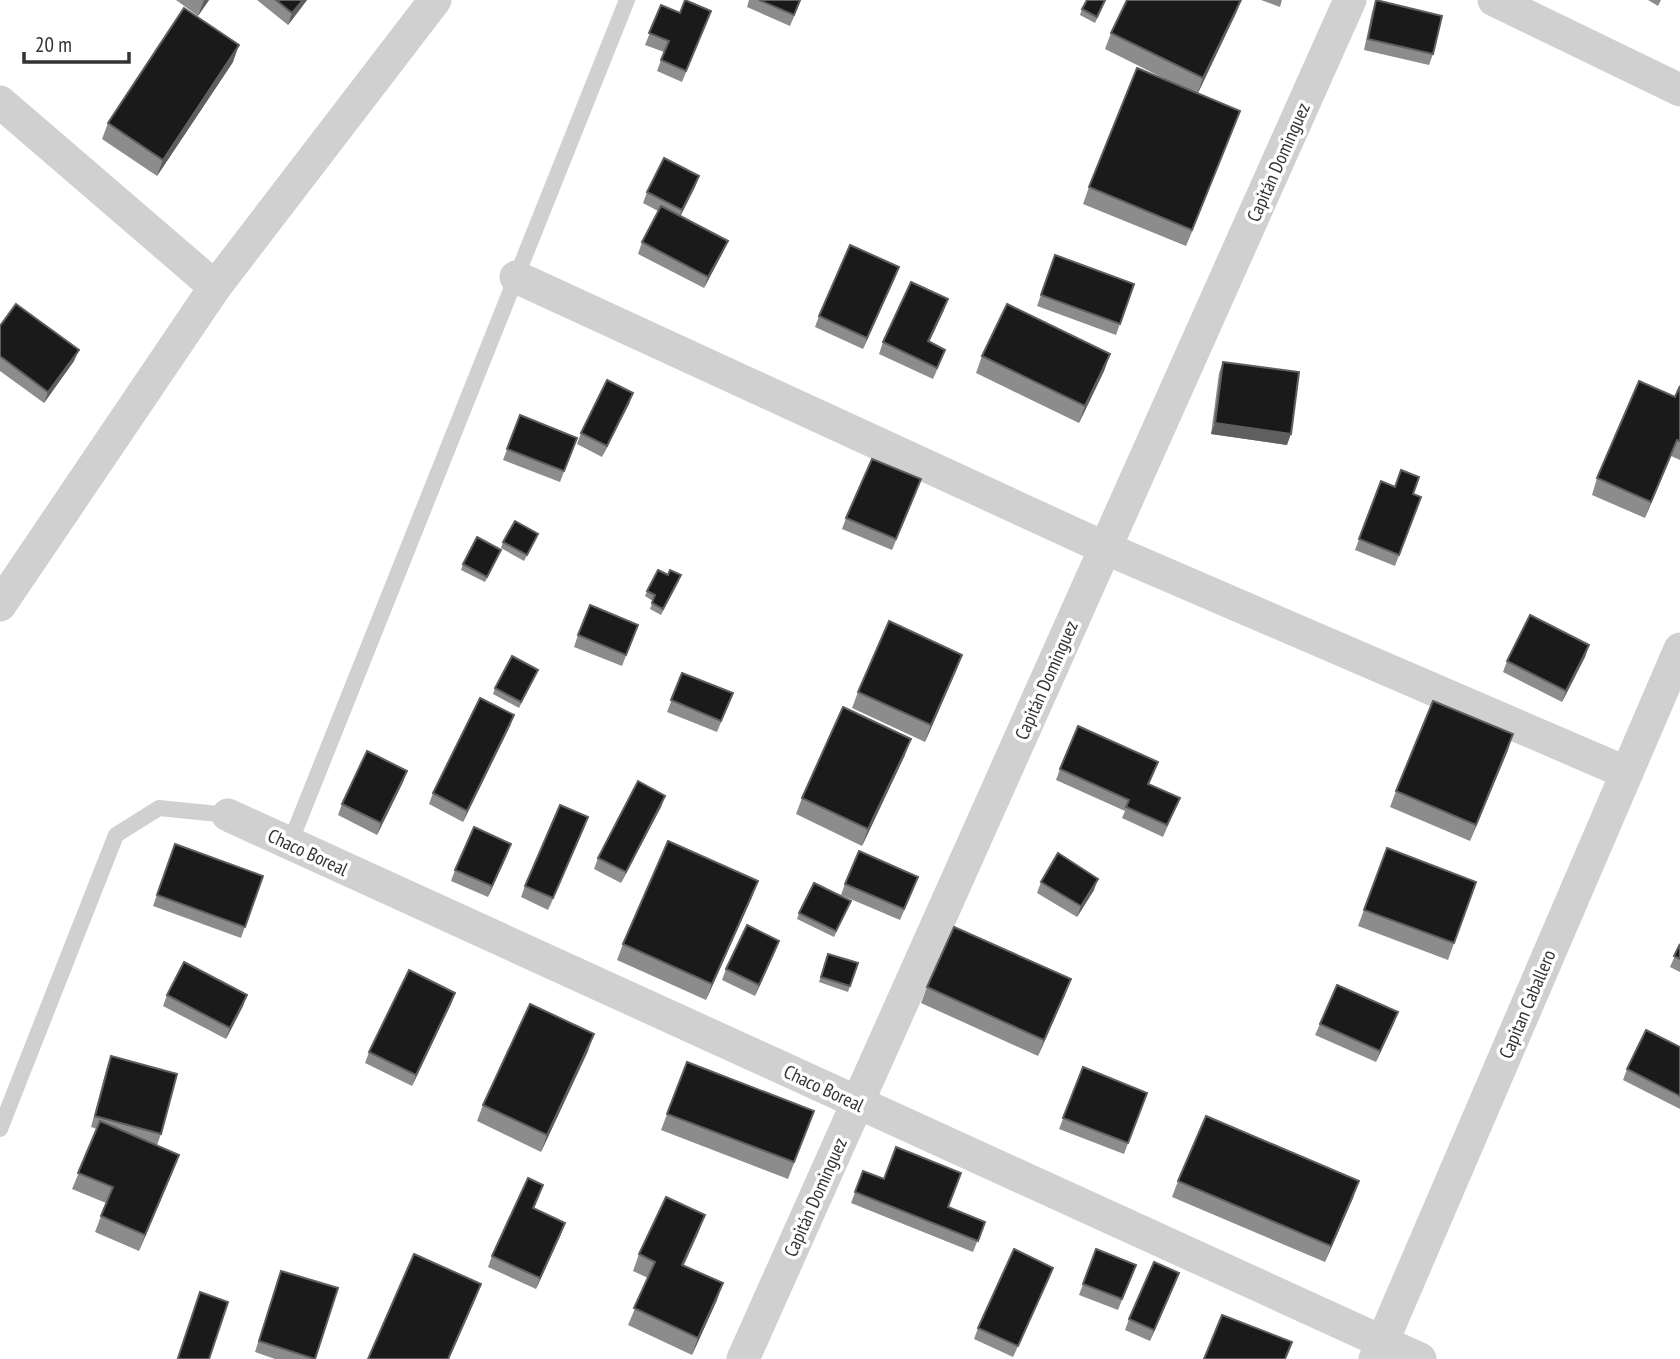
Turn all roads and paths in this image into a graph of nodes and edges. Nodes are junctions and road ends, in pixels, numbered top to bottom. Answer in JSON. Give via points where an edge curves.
{"nodes":[{"id":1,"x":435,"y":0,"type":"edge"},
{"id":2,"x":627,"y":0,"type":"edge"},
{"id":3,"x":1350,"y":0,"type":"edge"},
{"id":4,"x":1494,"y":0,"type":"edge"},
{"id":5,"x":1680,"y":90,"type":"edge"},
{"id":6,"x":0,"y":102,"type":"edge"},
{"id":7,"x":516,"y":277,"type":"junction"},
{"id":8,"x":215,"y":287,"type":"junction"},
{"id":9,"x":1105,"y":548,"type":"junction"},
{"id":10,"x":0,"y":605,"type":"edge"},
{"id":11,"x":1680,"y":649,"type":"edge"},
{"id":12,"x":1627,"y":773,"type":"junction"},
{"id":13,"x":228,"y":815,"type":"joint"},
{"id":14,"x":290,"y":843,"type":"junction"},
{"id":15,"x":857,"y":1103,"type":"junction"},
{"id":16,"x":0,"y":1129,"type":"edge"},
{"id":17,"x":1378,"y":1350,"type":"edge"},
{"id":18,"x":743,"y":1359,"type":"edge"},
{"id":19,"x":1420,"y":1359,"type":"edge"}],
"edges":[{"from":1,"to":8,"type":"street"},
{"from":2,"to":7,"type":"lane"},
{"from":3,"to":9,"type":"street","name":"Capitán Dominguez"},
{"from":4,"to":5,"type":"street"},
{"from":6,"to":8,"type":"street"},
{"from":7,"to":9,"type":"street"},
{"from":7,"to":14,"type":"lane"},
{"from":8,"to":10,"type":"street"},
{"from":9,"to":12,"type":"street"},
{"from":9,"to":15,"type":"street","name":"Capitán Dominguez"},
{"from":11,"to":12,"type":"street","name":"Capitan Caballero"},
{"from":12,"to":17,"type":"street","name":"Capitan Caballero"},
{"from":13,"to":14,"type":"street","name":"Chaco Boreal"},
{"from":13,"to":16,"type":"lane","via":[[159,808],[116,835]]},
{"from":14,"to":15,"type":"street","name":"Chaco Boreal"},
{"from":15,"to":17,"type":"street","name":"Chaco Boreal"},
{"from":15,"to":18,"type":"street","name":"Capitán Dominguez"},
{"from":17,"to":19,"type":"street","name":"Chaco Boreal"}]}
